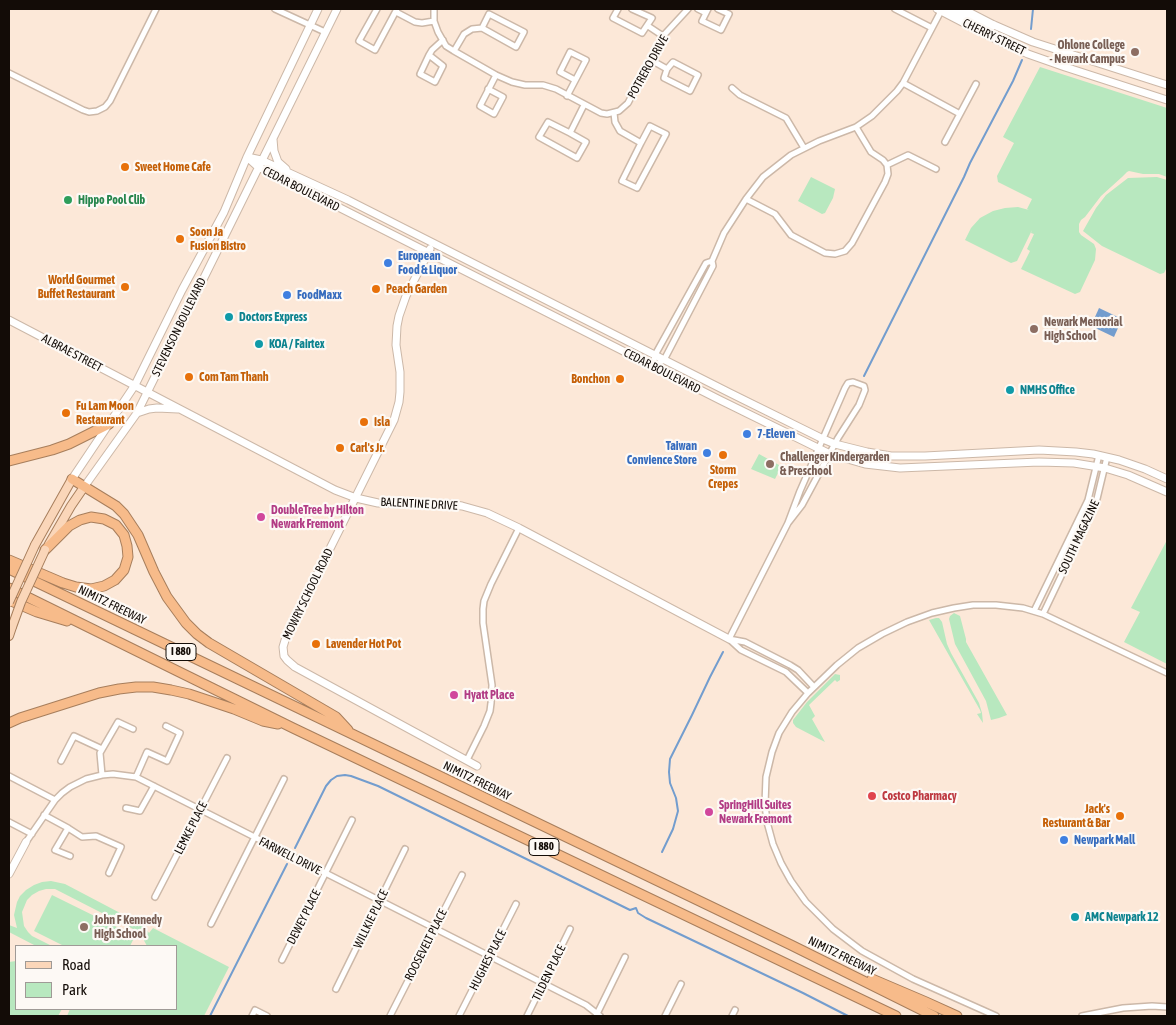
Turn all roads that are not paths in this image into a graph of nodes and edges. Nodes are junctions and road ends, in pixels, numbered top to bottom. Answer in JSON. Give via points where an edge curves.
{"nodes":[{"id":1,"x":156,"y":9,"type":"edge"},
{"id":2,"x":275,"y":9,"type":"edge"},
{"id":3,"x":318,"y":9,"type":"edge"},
{"id":4,"x":337,"y":9,"type":"edge"},
{"id":5,"x":377,"y":9,"type":"edge"},
{"id":6,"x":434,"y":9,"type":"edge"},
{"id":7,"x":618,"y":9,"type":"edge"},
{"id":8,"x":632,"y":9,"type":"edge"},
{"id":9,"x":688,"y":9,"type":"edge"},
{"id":10,"x":698,"y":9,"type":"edge"},
{"id":11,"x":718,"y":9,"type":"edge"},
{"id":12,"x":895,"y":9,"type":"edge"},
{"id":13,"x":963,"y":9,"type":"edge"},
{"id":14,"x":396,"y":10,"type":"edge"},
{"id":15,"x":939,"y":10,"type":"edge"},
{"id":16,"x":707,"y":11,"type":"edge"},
{"id":17,"x":434,"y":21,"type":"junction"},
{"id":18,"x":310,"y":24,"type":"junction"},
{"id":19,"x":994,"y":25,"type":"junction"},
{"id":20,"x":648,"y":26,"type":"junction"},
{"id":21,"x":482,"y":28,"type":"junction"},
{"id":22,"x":932,"y":28,"type":"junction"},
{"id":23,"x":325,"y":32,"type":"junction"},
{"id":24,"x":663,"y":36,"type":"junction"},
{"id":25,"x":443,"y":40,"type":"junction"},
{"id":26,"x":454,"y":51,"type":"junction"},
{"id":27,"x":429,"y":55,"type":"junction"},
{"id":28,"x":651,"y":60,"type":"junction"},
{"id":29,"x":667,"y":69,"type":"junction"},
{"id":30,"x":9,"y":73,"type":"edge"},
{"id":31,"x":496,"y":75,"type":"junction"},
{"id":32,"x":575,"y":80,"type":"junction"},
{"id":33,"x":902,"y":83,"type":"junction"},
{"id":34,"x":976,"y":84,"type":"dead end"},
{"id":35,"x":1167,"y":85,"type":"edge"},
{"id":36,"x":732,"y":88,"type":"dead end"},
{"id":37,"x":488,"y":89,"type":"junction"},
{"id":38,"x":567,"y":96,"type":"junction"},
{"id":39,"x":1167,"y":100,"type":"edge"},
{"id":40,"x":584,"y":105,"type":"junction"},
{"id":41,"x":614,"y":113,"type":"junction"},
{"id":42,"x":960,"y":114,"type":"junction"},
{"id":43,"x":856,"y":127,"type":"junction"},
{"id":44,"x":570,"y":133,"type":"junction"},
{"id":45,"x":272,"y":138,"type":"junction"},
{"id":46,"x":945,"y":142,"type":"dead end"},
{"id":47,"x":641,"y":143,"type":"junction"},
{"id":48,"x":804,"y":148,"type":"junction"},
{"id":49,"x":247,"y":157,"type":"junction"},
{"id":50,"x":260,"y":163,"type":"junction"},
{"id":51,"x":887,"y":165,"type":"junction"},
{"id":52,"x":936,"y":170,"type":"dead end"},
{"id":53,"x":292,"y":174,"type":"junction"},
{"id":54,"x":746,"y":199,"type":"junction"},
{"id":55,"x":433,"y":243,"type":"junction"},
{"id":56,"x":428,"y":252,"type":"junction"},
{"id":57,"x":712,"y":261,"type":"junction"},
{"id":58,"x":9,"y":320,"type":"edge"},
{"id":59,"x":655,"y":355,"type":"junction"},
{"id":60,"x":664,"y":360,"type":"junction"},
{"id":61,"x":653,"y":366,"type":"junction"},
{"id":62,"x":134,"y":386,"type":"junction"},
{"id":63,"x":147,"y":392,"type":"junction"},
{"id":64,"x":180,"y":409,"type":"junction"},
{"id":65,"x":137,"y":413,"type":"junction"},
{"id":66,"x":109,"y":424,"type":"junction"},
{"id":67,"x":823,"y":439,"type":"junction"},
{"id":68,"x":835,"y":444,"type":"junction"},
{"id":69,"x":818,"y":449,"type":"junction"},
{"id":70,"x":830,"y":454,"type":"junction"},
{"id":71,"x":1099,"y":455,"type":"junction"},
{"id":72,"x":1107,"y":457,"type":"junction"},
{"id":73,"x":9,"y":461,"type":"edge"},
{"id":74,"x":1097,"y":466,"type":"junction"},
{"id":75,"x":1105,"y":468,"type":"junction"},
{"id":76,"x":72,"y":479,"type":"junction"},
{"id":77,"x":1167,"y":479,"type":"edge"},
{"id":78,"x":84,"y":486,"type":"junction"},
{"id":79,"x":1167,"y":492,"type":"edge"},
{"id":80,"x":356,"y":498,"type":"junction"},
{"id":81,"x":788,"y":523,"type":"junction"},
{"id":82,"x":519,"y":528,"type":"junction"},
{"id":83,"x":45,"y":550,"type":"junction"},
{"id":84,"x":9,"y":560,"type":"edge"},
{"id":85,"x":9,"y":569,"type":"edge"},
{"id":86,"x":9,"y":588,"type":"edge"},
{"id":87,"x":9,"y":601,"type":"edge"},
{"id":88,"x":1034,"y":611,"type":"junction"},
{"id":89,"x":1043,"y":614,"type":"junction"},
{"id":90,"x":99,"y":632,"type":"junction"},
{"id":91,"x":9,"y":636,"type":"edge"},
{"id":92,"x":729,"y":639,"type":"junction"},
{"id":93,"x":1167,"y":673,"type":"edge"},
{"id":94,"x":814,"y":687,"type":"junction"},
{"id":95,"x":808,"y":693,"type":"junction"},
{"id":96,"x":9,"y":722,"type":"edge"},
{"id":97,"x":166,"y":726,"type":"dead end"},
{"id":98,"x":293,"y":728,"type":"junction"},
{"id":99,"x":133,"y":729,"type":"dead end"},
{"id":100,"x":354,"y":735,"type":"junction"},
{"id":101,"x":102,"y":749,"type":"junction"},
{"id":102,"x":227,"y":758,"type":"dead end"},
{"id":103,"x":466,"y":760,"type":"junction"},
{"id":104,"x":61,"y":761,"type":"dead end"},
{"id":105,"x":477,"y":766,"type":"dead end"},
{"id":106,"x":102,"y":775,"type":"junction"},
{"id":107,"x":9,"y":776,"type":"edge"},
{"id":108,"x":136,"y":777,"type":"junction"},
{"id":109,"x":284,"y":779,"type":"dead end"},
{"id":110,"x":154,"y":786,"type":"junction"},
{"id":111,"x":55,"y":800,"type":"junction"},
{"id":112,"x":126,"y":808,"type":"dead end"},
{"id":113,"x":200,"y":810,"type":"junction"},
{"id":114,"x":44,"y":815,"type":"junction"},
{"id":115,"x":352,"y":820,"type":"dead end"},
{"id":116,"x":9,"y":822,"type":"edge"},
{"id":117,"x":68,"y":828,"type":"junction"},
{"id":118,"x":32,"y":834,"type":"junction"},
{"id":119,"x":255,"y":838,"type":"junction"},
{"id":120,"x":26,"y":842,"type":"joint"},
{"id":121,"x":405,"y":849,"type":"dead end"},
{"id":122,"x":70,"y":856,"type":"dead end"},
{"id":123,"x":109,"y":873,"type":"dead end"},
{"id":124,"x":9,"y":874,"type":"edge"},
{"id":125,"x":326,"y":874,"type":"junction"},
{"id":126,"x":462,"y":875,"type":"dead end"},
{"id":127,"x":155,"y":897,"type":"dead end"},
{"id":128,"x":379,"y":901,"type":"junction"},
{"id":129,"x":516,"y":904,"type":"dead end"},
{"id":130,"x":211,"y":924,"type":"dead end"},
{"id":131,"x":434,"y":928,"type":"junction"},
{"id":132,"x":570,"y":929,"type":"dead end"},
{"id":133,"x":791,"y":945,"type":"junction"},
{"id":134,"x":489,"y":956,"type":"junction"},
{"id":135,"x":625,"y":956,"type":"dead end"},
{"id":136,"x":282,"y":960,"type":"dead end"},
{"id":137,"x":544,"y":984,"type":"junction"},
{"id":138,"x":681,"y":984,"type":"dead end"},
{"id":139,"x":336,"y":989,"type":"dead end"},
{"id":140,"x":876,"y":1006,"type":"junction"},
{"id":141,"x":1167,"y":1007,"type":"edge"},
{"id":142,"x":735,"y":1010,"type":"dead end"},
{"id":143,"x":598,"y":1015,"type":"edge"},
{"id":144,"x":252,"y":1016,"type":"edge"},
{"id":145,"x":267,"y":1016,"type":"edge"},
{"id":146,"x":390,"y":1016,"type":"edge"},
{"id":147,"x":459,"y":1016,"type":"edge"},
{"id":148,"x":527,"y":1016,"type":"edge"},
{"id":149,"x":665,"y":1016,"type":"edge"},
{"id":150,"x":732,"y":1016,"type":"edge"},
{"id":151,"x":884,"y":1016,"type":"edge"},
{"id":152,"x":896,"y":1016,"type":"edge"},
{"id":153,"x":934,"y":1016,"type":"edge"},
{"id":154,"x":957,"y":1016,"type":"edge"},
{"id":155,"x":996,"y":1016,"type":"edge"},
{"id":156,"x":1082,"y":1016,"type":"edge"}],
"edges":[{"from":1,"to":30,"type":"street","via":[[110,101],[97,111],[83,110]]},
{"from":2,"to":18,"type":"street"},
{"from":3,"to":18,"type":"main road","name":"STEVENSON BOULEVARD"},
{"from":4,"to":23,"type":"main road","name":"STEVENSON BOULEVARD"},
{"from":5,"to":14,"type":"street","via":[[359,41],[375,50]]},
{"from":6,"to":17,"type":"street"},
{"from":7,"to":20,"type":"street","via":[[613,18],[642,33]]},
{"from":8,"to":20,"type":"street","via":[[652,18]]},
{"from":9,"to":24,"type":"street","name":"POTRERO DRIVE"},
{"from":10,"to":16,"type":"street"},
{"from":11,"to":16,"type":"street","via":[[729,14],[721,30],[702,21]]},
{"from":12,"to":22,"type":"street"},
{"from":13,"to":19,"type":"main road","name":"CHERRY STREET"},
{"from":14,"to":17,"type":"street","via":[[415,22]]},
{"from":15,"to":19,"type":"main road","via":[[954,11],[986,28]]},
{"from":15,"to":22,"type":"street"},
{"from":15,"to":39,"type":"main road","name":"CHERRY STREET","via":[[1028,54]]},
{"from":17,"to":25,"type":"street"},
{"from":18,"to":23,"type":"street"},
{"from":18,"to":49,"type":"main road","name":"STEVENSON BOULEVARD"},
{"from":19,"to":35,"type":"main road","name":"CHERRY STREET","via":[[1033,42]]},
{"from":20,"to":24,"type":"street"},
{"from":21,"to":21,"type":"street","via":[[516,47],[524,32],[489,14]]},
{"from":21,"to":26,"type":"street","via":[[464,34]]},
{"from":22,"to":33,"type":"street"},
{"from":23,"to":45,"type":"main road","name":"STEVENSON BOULEVARD"},
{"from":24,"to":28,"type":"street","name":"POTRERO DRIVE"},
{"from":25,"to":26,"type":"street"},
{"from":25,"to":27,"type":"street"},
{"from":26,"to":31,"type":"street"},
{"from":27,"to":27,"type":"street","via":[[420,74],[435,82],[443,66]]},
{"from":28,"to":29,"type":"street"},
{"from":28,"to":41,"type":"street","name":"POTRERO DRIVE","via":[[628,103]]},
{"from":29,"to":29,"type":"street","via":[[673,62],[698,75],[690,90],[664,78]]},
{"from":31,"to":37,"type":"street"},
{"from":31,"to":38,"type":"street","via":[[512,82],[556,89]]},
{"from":32,"to":32,"type":"street","via":[[586,60],[570,52],[560,72]]},
{"from":32,"to":38,"type":"street"},
{"from":33,"to":42,"type":"street"},
{"from":33,"to":43,"type":"street","via":[[872,116]]},
{"from":34,"to":42,"type":"street"},
{"from":36,"to":48,"type":"street","via":[[786,118]]},
{"from":37,"to":37,"type":"street","via":[[480,106],[494,114],[503,97]]},
{"from":38,"to":40,"type":"street"},
{"from":40,"to":41,"type":"street","via":[[601,113]]},
{"from":40,"to":44,"type":"street"},
{"from":41,"to":47,"type":"street","via":[[620,131]]},
{"from":42,"to":46,"type":"street"},
{"from":43,"to":48,"type":"street"},
{"from":43,"to":51,"type":"street","via":[[871,152]]},
{"from":44,"to":44,"type":"street","via":[[548,122],[539,137],[577,158],[586,142]]},
{"from":45,"to":50,"type":"main road","name":"STEVENSON BOULEVARD"},
{"from":45,"to":53,"type":"main road","via":[[278,162]]},
{"from":47,"to":47,"type":"street","via":[[622,181],[637,188],[666,134],[650,126]]},
{"from":48,"to":54,"type":"street","via":[[763,177]]},
{"from":49,"to":50,"type":"main road","name":"CEDAR BOULEVARD"},
{"from":49,"to":62,"type":"main road","name":"STEVENSON BOULEVARD","via":[[224,212]]},
{"from":50,"to":53,"type":"main road","name":"CEDAR BOULEVARD"},
{"from":50,"to":56,"type":"main road","name":"CEDAR BOULEVARD"},
{"from":50,"to":63,"type":"main road","name":"STEVENSON BOULEVARD"},
{"from":51,"to":52,"type":"street","via":[[908,155]]},
{"from":51,"to":54,"type":"street","via":[[885,182],[852,243],[835,254],[825,253],[791,235],[775,214]]},
{"from":53,"to":55,"type":"main road","name":"CEDAR BOULEVARD"},
{"from":54,"to":57,"type":"street","via":[[724,233]]},
{"from":55,"to":56,"type":"main road","name":"MOWRY SCHOOL ROAD"},
{"from":55,"to":59,"type":"main road","name":"CEDAR BOULEVARD"},
{"from":56,"to":61,"type":"main road","name":"CEDAR BOULEVARD"},
{"from":56,"to":80,"type":"main road","name":"MOWRY SCHOOL ROAD","via":[[406,296],[397,326],[401,382],[397,410]]},
{"from":57,"to":59,"type":"street","via":[[706,263]]},
{"from":57,"to":60,"type":"street","via":[[713,266]]},
{"from":58,"to":62,"type":"main road","name":"ALBRAE STREET"},
{"from":59,"to":60,"type":"main road","name":"CEDAR BOULEVARD"},
{"from":59,"to":61,"type":"street"},
{"from":60,"to":61,"type":"street"},
{"from":60,"to":67,"type":"main road","name":"CEDAR BOULEVARD"},
{"from":61,"to":69,"type":"main road","name":"CEDAR BOULEVARD"},
{"from":62,"to":63,"type":"main road","name":"BALENTINE DRIVE"},
{"from":62,"to":66,"type":"main road","name":"STEVENSON BOULEVARD"},
{"from":63,"to":64,"type":"main road","name":"BALENTINE DRIVE"},
{"from":63,"to":65,"type":"main road","name":"STEVENSON BOULEVARD"},
{"from":64,"to":65,"type":"main road","via":[[158,408]]},
{"from":64,"to":80,"type":"main road","name":"BALENTINE DRIVE"},
{"from":65,"to":78,"type":"main road","name":"STEVENSON BOULEVARD"},
{"from":66,"to":73,"type":"highway","via":[[69,444]]},
{"from":66,"to":76,"type":"main road","name":"STEVENSON BOULEVARD"},
{"from":67,"to":68,"type":"main road","name":"CEDAR BOULEVARD"},
{"from":67,"to":68,"type":"street","via":[[848,383],[859,383],[864,386],[864,395]]},
{"from":67,"to":69,"type":"street"},
{"from":68,"to":70,"type":"street"},
{"from":68,"to":71,"type":"main road","name":"CEDAR BOULEVARD","via":[[892,456],[1048,450]]},
{"from":69,"to":70,"type":"main road","name":"CEDAR BOULEVARD"},
{"from":69,"to":81,"type":"street"},
{"from":70,"to":74,"type":"main road","name":"CEDAR BOULEVARD","via":[[870,465],[900,468],[1045,462]]},
{"from":70,"to":81,"type":"street","via":[[802,505]]},
{"from":71,"to":72,"type":"main road","name":"CEDAR BOULEVARD"},
{"from":71,"to":74,"type":"street","name":"SOUTH MAGAZINE"},
{"from":72,"to":75,"type":"street","name":"SOUTH MAGAZINE"},
{"from":72,"to":77,"type":"main road","name":"CEDAR BOULEVARD","via":[[1145,468]]},
{"from":74,"to":75,"type":"main road","name":"CEDAR BOULEVARD"},
{"from":74,"to":88,"type":"street","name":"SOUTH MAGAZINE","via":[[1084,510]]},
{"from":75,"to":79,"type":"main road","name":"CEDAR BOULEVARD"},
{"from":75,"to":89,"type":"street","name":"SOUTH MAGAZINE","via":[[1094,508]]},
{"from":76,"to":78,"type":"highway"},
{"from":76,"to":87,"type":"main road","name":"STEVENSON BOULEVARD","bridge":true,"via":[[35,545]]},
{"from":78,"to":83,"type":"main road","name":"STEVENSON BOULEVARD"},
{"from":78,"to":100,"type":"highway","via":[[124,514],[138,534],[166,597],[197,634],[336,718]]},
{"from":80,"to":82,"type":"main road","name":"BALENTINE DRIVE","via":[[388,504],[462,506],[488,513]]},
{"from":80,"to":103,"type":"main road","name":"MOWRY SCHOOL ROAD","via":[[286,637],[284,656],[295,666]]},
{"from":81,"to":92,"type":"street"},
{"from":82,"to":92,"type":"main road","name":"BALENTINE DRIVE"},
{"from":82,"to":103,"type":"street","via":[[484,601],[482,623],[492,685],[491,703],[488,719]]},
{"from":83,"to":84,"type":"highway","via":[[69,526],[91,517],[116,525],[124,535],[128,557],[124,570],[115,580],[91,589],[63,583]]},
{"from":83,"to":91,"type":"main road","name":"STEVENSON BOULEVARD","bridge":true},
{"from":85,"to":100,"type":"highway","name":"NIMITZ FREEWAY","number":"I 880"},
{"from":86,"to":90,"type":"highway","number":"I 880"},
{"from":87,"to":90,"type":"highway"},
{"from":88,"to":89,"type":"street"},
{"from":88,"to":94,"type":"street","via":[[981,605],[925,615],[894,627],[858,648]]},
{"from":89,"to":93,"type":"street"},
{"from":90,"to":98,"type":"highway","number":"I 880"},
{"from":92,"to":94,"type":"street","name":"BALENTINE DRIVE","via":[[745,642],[790,665]]},
{"from":92,"to":95,"type":"street","name":"BALENTINE DRIVE","via":[[741,650],[786,672]]},
{"from":94,"to":95,"type":"street"},
{"from":95,"to":155,"type":"street","via":[[780,733],[766,777],[769,831],[784,869],[806,902],[851,943],[913,979]]},
{"from":96,"to":98,"type":"highway","via":[[99,693],[153,687],[189,694]]},
{"from":97,"to":108,"type":"street","via":[[180,733],[166,761],[147,752]]},
{"from":98,"to":140,"type":"highway","number":"I 880"},
{"from":99,"to":101,"type":"street","via":[[118,722]]},
{"from":100,"to":133,"type":"highway","name":"NIMITZ FREEWAY","number":"I 880"},
{"from":101,"to":104,"type":"street","via":[[74,736]]},
{"from":101,"to":106,"type":"street"},
{"from":102,"to":113,"type":"street","name":"LEMKE PLACE"},
{"from":103,"to":105,"type":"main road","name":"MOWRY SCHOOL ROAD"},
{"from":106,"to":108,"type":"street","name":"FARWELL DRIVE"},
{"from":106,"to":111,"type":"street","name":"FARWELL DRIVE","via":[[70,787]]},
{"from":107,"to":111,"type":"street"},
{"from":108,"to":110,"type":"street","name":"FARWELL DRIVE"},
{"from":109,"to":119,"type":"street"},
{"from":110,"to":112,"type":"street","via":[[140,811]]},
{"from":110,"to":113,"type":"street","name":"FARWELL DRIVE"},
{"from":111,"to":114,"type":"street","name":"FARWELL DRIVE"},
{"from":113,"to":119,"type":"street","name":"FARWELL DRIVE"},
{"from":113,"to":127,"type":"street","name":"LEMKE PLACE"},
{"from":114,"to":117,"type":"street"},
{"from":114,"to":118,"type":"street","name":"FARWELL DRIVE"},
{"from":115,"to":125,"type":"street","name":"DEWEY PLACE"},
{"from":116,"to":118,"type":"street"},
{"from":117,"to":122,"type":"street","via":[[55,850]]},
{"from":117,"to":123,"type":"street","via":[[82,837],[96,836],[121,848]]},
{"from":118,"to":120,"type":"street","name":"FARWELL DRIVE"},
{"from":119,"to":125,"type":"street","name":"FARWELL DRIVE"},
{"from":119,"to":130,"type":"street"},
{"from":120,"to":124,"type":"main road","name":"FARWELL DRIVE"},
{"from":121,"to":128,"type":"street","name":"WILLKIE PLACE"},
{"from":125,"to":128,"type":"street","name":"FARWELL DRIVE"},
{"from":125,"to":136,"type":"street","name":"DEWEY PLACE"},
{"from":126,"to":131,"type":"street","name":"ROOSEVELT PLACE"},
{"from":128,"to":131,"type":"street","name":"FARWELL DRIVE"},
{"from":128,"to":139,"type":"street","name":"WILLKIE PLACE"},
{"from":129,"to":134,"type":"street","name":"HUGHES PLACE"},
{"from":131,"to":134,"type":"street","name":"FARWELL DRIVE"},
{"from":131,"to":146,"type":"street","name":"ROOSEVELT PLACE"},
{"from":132,"to":137,"type":"street","name":"TILDEN PLACE"},
{"from":133,"to":153,"type":"highway","name":"NIMITZ FREEWAY","number":"I 880"},
{"from":133,"to":154,"type":"highway"},
{"from":134,"to":137,"type":"street","name":"FARWELL DRIVE"},
{"from":134,"to":147,"type":"street","name":"HUGHES PLACE"},
{"from":135,"to":143,"type":"street"},
{"from":137,"to":143,"type":"street","name":"FARWELL DRIVE"},
{"from":137,"to":148,"type":"street","name":"TILDEN PLACE"},
{"from":138,"to":149,"type":"street"},
{"from":140,"to":151,"type":"highway"},
{"from":140,"to":152,"type":"highway","number":"I 880"},
{"from":141,"to":156,"type":"street","via":[[1123,1008]]},
{"from":142,"to":150,"type":"street"},
{"from":144,"to":145,"type":"street","via":[[255,1010]]}]}
